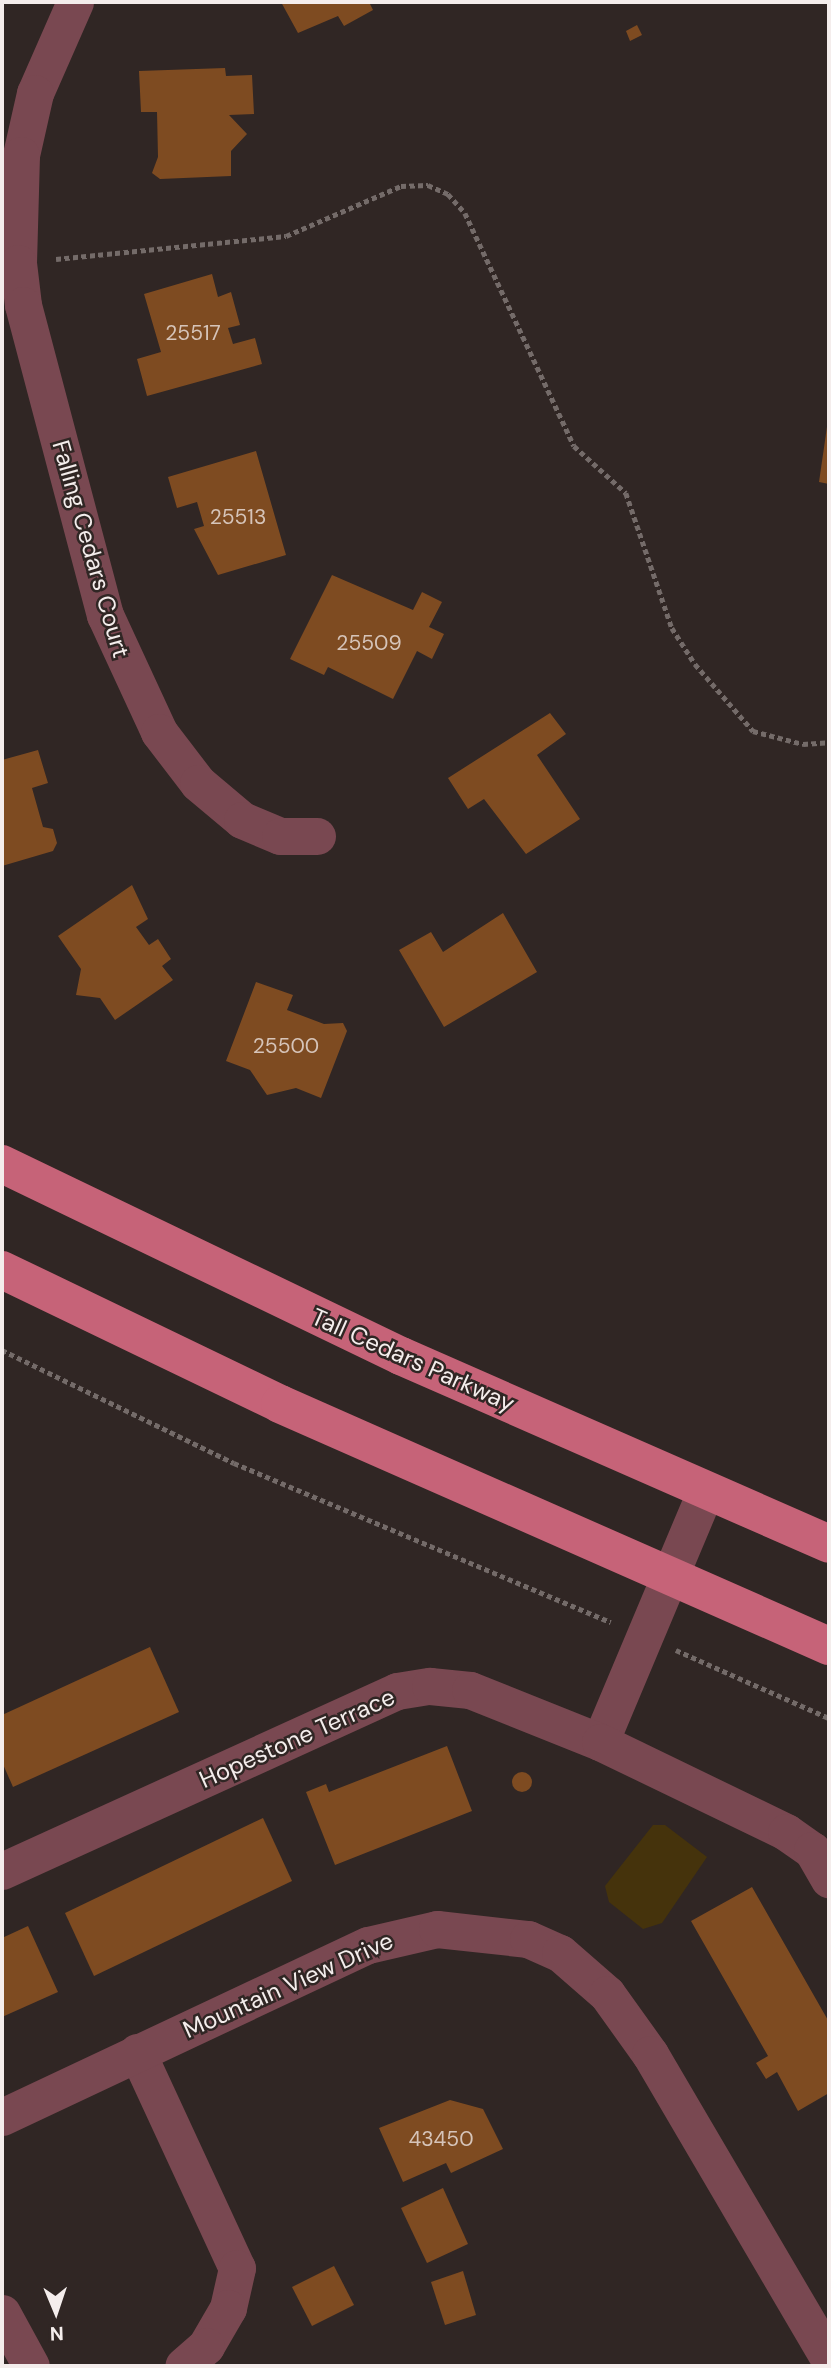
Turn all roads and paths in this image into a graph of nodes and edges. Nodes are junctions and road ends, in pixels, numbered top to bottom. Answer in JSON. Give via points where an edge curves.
{"nodes":[{"id":1,"x":75,"y":2,"type":"edge"},
{"id":2,"x":10,"y":263,"type":"edge"},
{"id":3,"x":829,"y":742,"type":"edge"},
{"id":4,"x":317,"y":836,"type":"dead end"},
{"id":5,"x":2,"y":1164,"type":"edge"},
{"id":6,"x":2,"y":1270,"type":"edge"},
{"id":7,"x":2,"y":1350,"type":"edge"},
{"id":8,"x":706,"y":1490,"type":"junction"},
{"id":9,"x":829,"y":1544,"type":"edge"},
{"id":10,"x":670,"y":1575,"type":"junction"},
{"id":11,"x":644,"y":1636,"type":"junction"},
{"id":12,"x":829,"y":1646,"type":"edge"},
{"id":13,"x":829,"y":1718,"type":"edge"},
{"id":14,"x":600,"y":1742,"type":"junction"},
{"id":15,"x":2,"y":1871,"type":"edge"},
{"id":16,"x":829,"y":1880,"type":"edge"},
{"id":17,"x":137,"y":2052,"type":"junction"},
{"id":18,"x":2,"y":2117,"type":"edge"},
{"id":19,"x":2,"y":2313,"type":"edge"},
{"id":20,"x":829,"y":2359,"type":"edge"},
{"id":21,"x":31,"y":2366,"type":"edge"},
{"id":22,"x":183,"y":2366,"type":"edge"}],
"edges":[{"from":1,"to":2,"type":"street","name":"Falling Cedars Court","via":[[35,93],[21,155]]},
{"from":2,"to":3,"type":"path","via":[[286,236],[401,186],[428,185],[448,194],[465,213],[574,446],[626,493],[672,628],[695,664],[753,731],[803,744]]},
{"from":2,"to":4,"type":"street","name":"Falling Cedars Court","via":[[105,615],[128,676],[198,783],[242,820],[280,836]]},
{"from":5,"to":8,"type":"main road","name":"Tall Cedars Parkway","via":[[401,1356]]},
{"from":6,"to":10,"type":"main road","via":[[281,1404]]},
{"from":7,"to":11,"type":"path","via":[[234,1464]]},
{"from":8,"to":9,"type":"main road","name":"Tall Cedars Parkway"},
{"from":8,"to":10,"type":"street"},
{"from":10,"to":11,"type":"street"},
{"from":10,"to":12,"type":"main road"},
{"from":11,"to":13,"type":"path"},
{"from":11,"to":14,"type":"street"},
{"from":14,"to":15,"type":"street","name":"Hopestone Terrace","via":[[470,1690],[430,1686],[397,1691]]},
{"from":14,"to":16,"type":"street","name":"Hopestone Terrace","via":[[786,1832],[812,1850]]},
{"from":17,"to":18,"type":"street","name":"Mountain View Drive"},
{"from":17,"to":20,"type":"street","name":"Mountain View Drive","via":[[399,1935],[469,1930],[550,1948],[607,1994],[650,2054]]},
{"from":17,"to":22,"type":"street","via":[[237,2268],[228,2308],[206,2346]]},
{"from":19,"to":21,"type":"street"}]}
